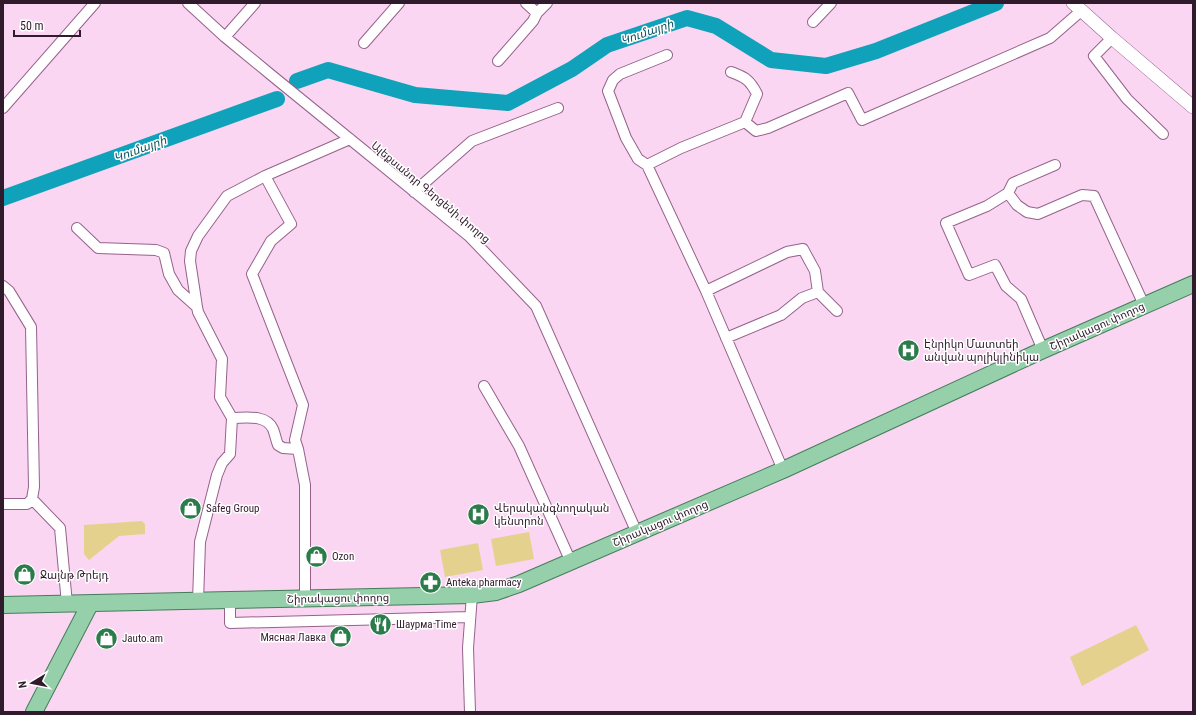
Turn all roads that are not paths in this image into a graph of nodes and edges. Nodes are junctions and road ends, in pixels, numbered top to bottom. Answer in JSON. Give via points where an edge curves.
{"nodes":[{"id":1,"x":95,"y":3,"type":"edge"},
{"id":2,"x":188,"y":3,"type":"edge"},
{"id":3,"x":255,"y":3,"type":"edge"},
{"id":4,"x":399,"y":3,"type":"edge"},
{"id":5,"x":526,"y":3,"type":"edge"},
{"id":6,"x":547,"y":3,"type":"edge"},
{"id":7,"x":831,"y":3,"type":"edge"},
{"id":8,"x":1077,"y":7,"type":"edge"},
{"id":9,"x":537,"y":13,"type":"junction"},
{"id":10,"x":813,"y":22,"type":"dead end"},
{"id":11,"x":225,"y":37,"type":"junction"},
{"id":12,"x":1112,"y":38,"type":"junction"},
{"id":13,"x":364,"y":43,"type":"dead end"},
{"id":14,"x":667,"y":55,"type":"dead end"},
{"id":15,"x":498,"y":61,"type":"dead end"},
{"id":16,"x":731,"y":72,"type":"dead end"},
{"id":17,"x":1193,"y":107,"type":"edge"},
{"id":18,"x":3,"y":108,"type":"edge"},
{"id":19,"x":558,"y":108,"type":"dead end"},
{"id":20,"x":745,"y":122,"type":"junction"},
{"id":21,"x":1163,"y":134,"type":"dead end"},
{"id":22,"x":350,"y":139,"type":"junction"},
{"id":23,"x":647,"y":165,"type":"junction"},
{"id":24,"x":1054,"y":165,"type":"dead end"},
{"id":25,"x":265,"y":176,"type":"junction"},
{"id":26,"x":414,"y":192,"type":"junction"},
{"id":27,"x":1008,"y":193,"type":"junction"},
{"id":28,"x":77,"y":228,"type":"dead end"},
{"id":29,"x":1193,"y":284,"type":"edge"},
{"id":30,"x":3,"y":286,"type":"edge"},
{"id":31,"x":706,"y":292,"type":"junction"},
{"id":32,"x":818,"y":292,"type":"junction"},
{"id":33,"x":1144,"y":305,"type":"junction"},
{"id":34,"x":197,"y":307,"type":"junction"},
{"id":35,"x":837,"y":311,"type":"dead end"},
{"id":36,"x":726,"y":338,"type":"junction"},
{"id":37,"x":1043,"y":350,"type":"junction"},
{"id":38,"x":484,"y":386,"type":"dead end"},
{"id":39,"x":232,"y":418,"type":"junction"},
{"id":40,"x":298,"y":449,"type":"junction"},
{"id":41,"x":784,"y":470,"type":"junction"},
{"id":42,"x":32,"y":499,"type":"junction"},
{"id":43,"x":3,"y":504,"type":"edge"},
{"id":44,"x":637,"y":532,"type":"junction"},
{"id":45,"x":571,"y":562,"type":"junction"},
{"id":46,"x":472,"y":596,"type":"junction"},
{"id":47,"x":305,"y":599,"type":"junction"},
{"id":48,"x":198,"y":600,"type":"junction"},
{"id":49,"x":230,"y":600,"type":"junction"},
{"id":50,"x":66,"y":604,"type":"junction"},
{"id":51,"x":90,"y":604,"type":"junction"},
{"id":52,"x":3,"y":605,"type":"edge"},
{"id":53,"x":470,"y":617,"type":"junction"},
{"id":54,"x":34,"y":712,"type":"edge"},
{"id":55,"x":470,"y":712,"type":"edge"}],
"edges":[{"from":1,"to":18,"type":"street"},
{"from":2,"to":11,"type":"street","name":"Ալեքսանդր Գերցենի փողոց"},
{"from":3,"to":11,"type":"street"},
{"from":4,"to":13,"type":"street"},
{"from":5,"to":9,"type":"street"},
{"from":6,"to":9,"type":"street"},
{"from":7,"to":10,"type":"street"},
{"from":8,"to":12,"type":"street"},
{"from":8,"to":20,"type":"street","via":[[1050,38],[862,120],[848,93],[768,128],[756,131]]},
{"from":9,"to":15,"type":"street","via":[[534,21]]},
{"from":11,"to":22,"type":"street","name":"Ալեքսանդր Գերցենի փողոց"},
{"from":12,"to":17,"type":"street"},
{"from":12,"to":21,"type":"street","via":[[1094,56],[1127,99]]},
{"from":14,"to":23,"type":"street","via":[[620,74],[613,80],[608,91],[626,138],[638,159]]},
{"from":16,"to":20,"type":"street","via":[[752,84],[757,94]]},
{"from":19,"to":26,"type":"street","via":[[472,141]]},
{"from":20,"to":23,"type":"street"},
{"from":22,"to":25,"type":"street"},
{"from":22,"to":26,"type":"street","name":"Ալեքսանդր Գերցենի փողոց"},
{"from":23,"to":31,"type":"street"},
{"from":24,"to":27,"type":"street","via":[[1012,183]]},
{"from":25,"to":34,"type":"street","via":[[227,196],[198,236],[191,251],[190,261]]},
{"from":25,"to":40,"type":"street","via":[[291,224],[271,241],[252,274],[303,405],[295,440]]},
{"from":26,"to":44,"type":"street","name":"Ալեքսանդր Գերցենի փողոց","via":[[469,236],[536,306]]},
{"from":27,"to":33,"type":"street","via":[[1017,205],[1027,212],[1038,214],[1082,195],[1094,196]]},
{"from":27,"to":37,"type":"street","via":[[987,206],[946,223],[969,276],[995,266],[1006,286],[1021,299]]},
{"from":28,"to":34,"type":"street","via":[[98,248],[156,250],[164,254],[169,274],[178,290]]},
{"from":29,"to":33,"type":"main road","name":"Շիրակացու փողոց"},
{"from":30,"to":42,"type":"street","via":[[9,291],[31,327],[34,487]]},
{"from":31,"to":32,"type":"street","via":[[787,252],[803,249],[815,271]]},
{"from":31,"to":36,"type":"street"},
{"from":32,"to":35,"type":"street"},
{"from":32,"to":36,"type":"street","via":[[802,298],[781,315]]},
{"from":33,"to":37,"type":"main road","name":"Շիրակացու փողոց"},
{"from":34,"to":39,"type":"street","via":[[222,359],[220,397]]},
{"from":36,"to":41,"type":"street"},
{"from":37,"to":41,"type":"main road","name":"Շիրակացու փողոց"},
{"from":38,"to":45,"type":"street","via":[[519,446]]},
{"from":39,"to":40,"type":"street","via":[[262,418],[273,429],[278,445]]},
{"from":39,"to":48,"type":"street","via":[[230,454],[222,463],[217,475],[200,542]]},
{"from":40,"to":47,"type":"street","via":[[304,485]]},
{"from":41,"to":44,"type":"main road","name":"Շիրակացու փողոց"},
{"from":42,"to":43,"type":"street","via":[[27,504]]},
{"from":42,"to":50,"type":"street","via":[[60,528]]},
{"from":44,"to":45,"type":"main road","name":"Շիրակացու փողոց"},
{"from":45,"to":46,"type":"main road","name":"Շիրակացու փողոց","via":[[496,592]]},
{"from":46,"to":47,"type":"main road","name":"Շիրակացու փողոց"},
{"from":46,"to":53,"type":"street"},
{"from":47,"to":49,"type":"main road","name":"Շիրակացու փողոց"},
{"from":48,"to":49,"type":"main road","name":"Շիրակացու փողոց"},
{"from":48,"to":51,"type":"main road","name":"Շիրակացու փողոց"},
{"from":49,"to":53,"type":"street","via":[[230,622]]},
{"from":50,"to":51,"type":"main road","name":"Շիրակացու փողոց"},
{"from":50,"to":52,"type":"main road","name":"Շիրակացու փողոց"},
{"from":51,"to":54,"type":"main road"},
{"from":53,"to":55,"type":"street"}]}
